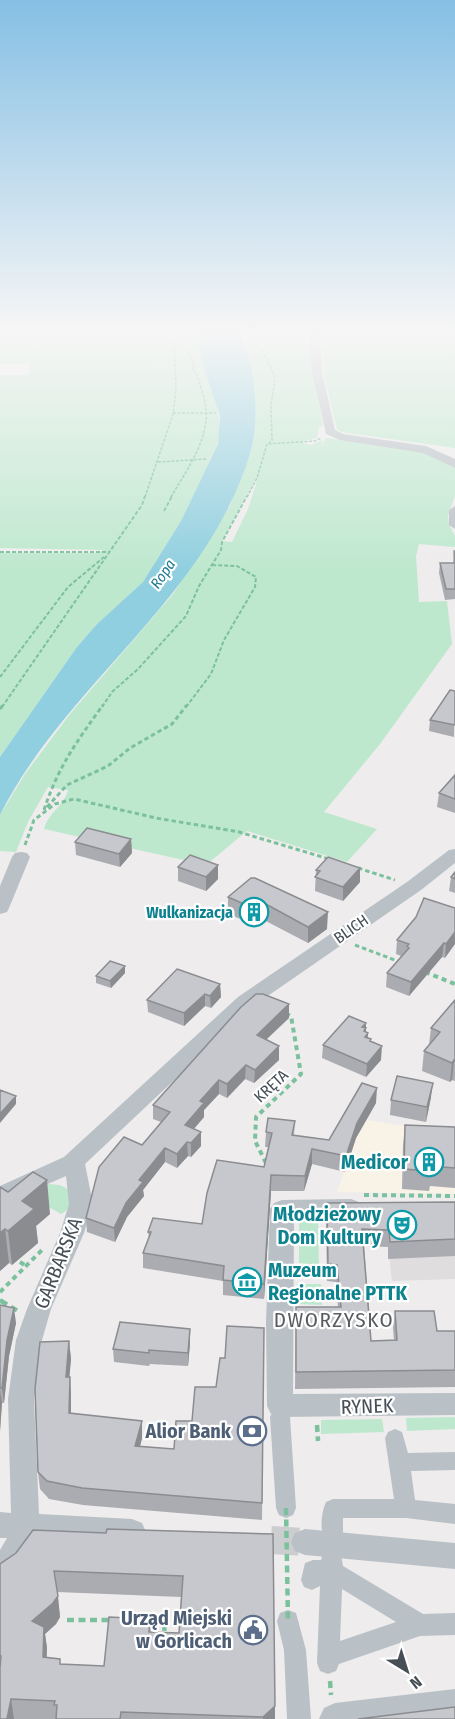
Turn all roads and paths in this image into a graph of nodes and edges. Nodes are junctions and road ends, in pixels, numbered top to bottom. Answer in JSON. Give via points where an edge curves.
{"nodes":[{"id":1,"x":271,"y":410,"type":"edge"},
{"id":2,"x":324,"y":410,"type":"edge"},
{"id":3,"x":173,"y":413,"type":"joint"},
{"id":4,"x":206,"y":413,"type":"junction"},
{"id":5,"x":216,"y":413,"type":"dead end"},
{"id":6,"x":332,"y":433,"type":"junction"},
{"id":7,"x":267,"y":444,"type":"junction"},
{"id":8,"x":206,"y":459,"type":"dead end"},
{"id":9,"x":192,"y":460,"type":"junction"},
{"id":10,"x":158,"y":462,"type":"junction"},
{"id":11,"x":455,"y":464,"type":"edge"},
{"id":12,"x":455,"y":510,"type":"edge"},
{"id":13,"x":164,"y":511,"type":"dead end"},
{"id":14,"x":455,"y":525,"type":"edge"},
{"id":15,"x":0,"y":552,"type":"edge"},
{"id":16,"x":110,"y":552,"type":"junction"},
{"id":17,"x":212,"y":565,"type":"junction"},
{"id":18,"x":0,"y":677,"type":"edge"},
{"id":19,"x":0,"y":709,"type":"edge"},
{"id":20,"x":44,"y":810,"type":"junction"},
{"id":21,"x":455,"y":854,"type":"edge"},
{"id":22,"x":21,"y":857,"type":"joint"},
{"id":23,"x":330,"y":859,"type":"edge"},
{"id":24,"x":352,"y":866,"type":"edge"},
{"id":25,"x":414,"y":886,"type":"junction"},
{"id":26,"x":0,"y":908,"type":"edge"},
{"id":27,"x":360,"y":947,"type":"dead end"},
{"id":28,"x":403,"y":964,"type":"edge"},
{"id":29,"x":424,"y":972,"type":"edge"},
{"id":30,"x":455,"y":984,"type":"edge"},
{"id":31,"x":284,"y":1013,"type":"edge"},
{"id":32,"x":72,"y":1163,"type":"junction"},
{"id":33,"x":272,"y":1170,"type":"edge"},
{"id":34,"x":0,"y":1196,"type":"edge"},
{"id":35,"x":376,"y":1207,"type":"edge"},
{"id":36,"x":37,"y":1240,"type":"dead end"},
{"id":37,"x":20,"y":1262,"type":"dead end"},
{"id":38,"x":26,"y":1266,"type":"junction"},
{"id":39,"x":0,"y":1292,"type":"edge"},
{"id":40,"x":0,"y":1300,"type":"edge"},
{"id":41,"x":22,"y":1313,"type":"dead end"},
{"id":42,"x":455,"y":1404,"type":"edge"},
{"id":43,"x":280,"y":1412,"type":"junction"},
{"id":44,"x":316,"y":1418,"type":"dead end"},
{"id":45,"x":395,"y":1438,"type":"dead end"},
{"id":46,"x":318,"y":1441,"type":"dead end"},
{"id":47,"x":455,"y":1461,"type":"edge"},
{"id":48,"x":400,"y":1462,"type":"junction"},
{"id":49,"x":286,"y":1508,"type":"joint"},
{"id":50,"x":406,"y":1508,"type":"junction"},
{"id":51,"x":455,"y":1514,"type":"edge"},
{"id":52,"x":13,"y":1526,"type":"edge"},
{"id":53,"x":322,"y":1532,"type":"joint"},
{"id":54,"x":154,"y":1533,"type":"edge"},
{"id":55,"x":455,"y":1556,"type":"edge"},
{"id":56,"x":0,"y":1572,"type":"edge"},
{"id":57,"x":144,"y":1619,"type":"edge"},
{"id":58,"x":67,"y":1620,"type":"dead end"},
{"id":59,"x":122,"y":1620,"type":"edge"},
{"id":60,"x":288,"y":1621,"type":"joint"},
{"id":61,"x":455,"y":1624,"type":"edge"},
{"id":62,"x":420,"y":1625,"type":"junction"},
{"id":63,"x":164,"y":1647,"type":"edge"},
{"id":64,"x":455,"y":1704,"type":"edge"},
{"id":65,"x":298,"y":1719,"type":"edge"},
{"id":66,"x":335,"y":1719,"type":"edge"}],
"edges":[{"from":1,"to":7,"type":"path","via":[[272,440]]},
{"from":2,"to":6,"type":"street"},
{"from":3,"to":4,"type":"path"},
{"from":3,"to":10,"type":"path"},
{"from":4,"to":5,"type":"path"},
{"from":4,"to":9,"type":"path"},
{"from":6,"to":7,"type":"path","via":[[315,441]]},
{"from":6,"to":11,"type":"street","via":[[426,450]]},
{"from":7,"to":17,"type":"path","via":[[257,478]]},
{"from":8,"to":9,"type":"path"},
{"from":9,"to":10,"type":"path"},
{"from":9,"to":13,"type":"path"},
{"from":10,"to":16,"type":"path","via":[[142,505]]},
{"from":12,"to":14,"type":"street"},
{"from":15,"to":16,"type":"path"},
{"from":16,"to":18,"type":"path","via":[[69,586]]},
{"from":16,"to":19,"type":"path"},
{"from":17,"to":20,"type":"path","via":[[186,616],[97,711],[66,756]]},
{"from":17,"to":20,"type":"path","via":[[237,566],[256,577],[255,587],[244,602],[211,674],[172,724],[108,766],[68,785]]},
{"from":20,"to":22,"type":"path","via":[[34,820]]},
{"from":20,"to":23,"type":"path","via":[[64,800],[86,801],[239,832]]},
{"from":21,"to":25,"type":"street","name":"BLICH"},
{"from":22,"to":26,"type":"street"},
{"from":24,"to":25,"type":"path"},
{"from":25,"to":32,"type":"street","name":"BLICH","via":[[245,1002]]},
{"from":27,"to":28,"type":"path"},
{"from":29,"to":30,"type":"path"},
{"from":31,"to":33,"type":"path","name":"KRĘTA","via":[[291,1016],[302,1074],[256,1117],[253,1125],[255,1149]]},
{"from":32,"to":34,"type":"street"},
{"from":32,"to":52,"type":"street","name":"GARBARSKA","via":[[81,1203],[29,1340]]},
{"from":35,"to":43,"type":"street","via":[[282,1209]]},
{"from":36,"to":38,"type":"path","via":[[48,1247]]},
{"from":37,"to":38,"type":"path"},
{"from":38,"to":39,"type":"path"},
{"from":40,"to":41,"type":"path"},
{"from":42,"to":43,"type":"street","name":"RYNEK","via":[[316,1407]]},
{"from":43,"to":49,"type":"street"},
{"from":44,"to":46,"type":"path"},
{"from":45,"to":48,"type":"street"},
{"from":47,"to":48,"type":"street"},
{"from":48,"to":50,"type":"street"},
{"from":49,"to":60,"type":"path","bridge":true},
{"from":50,"to":51,"type":"street"},
{"from":50,"to":53,"type":"street","via":[[333,1509]]},
{"from":52,"to":54,"type":"street"},
{"from":52,"to":56,"type":"street","via":[[16,1552]]},
{"from":53,"to":55,"type":"street"},
{"from":57,"to":63,"type":"path","via":[[165,1619]]},
{"from":58,"to":59,"type":"path"},
{"from":60,"to":65,"type":"street","via":[[295,1650]]},
{"from":61,"to":62,"type":"street"},
{"from":62,"to":62,"type":"street","via":[[325,1569],[328,1659]]},
{"from":64,"to":66,"type":"street"}]}
